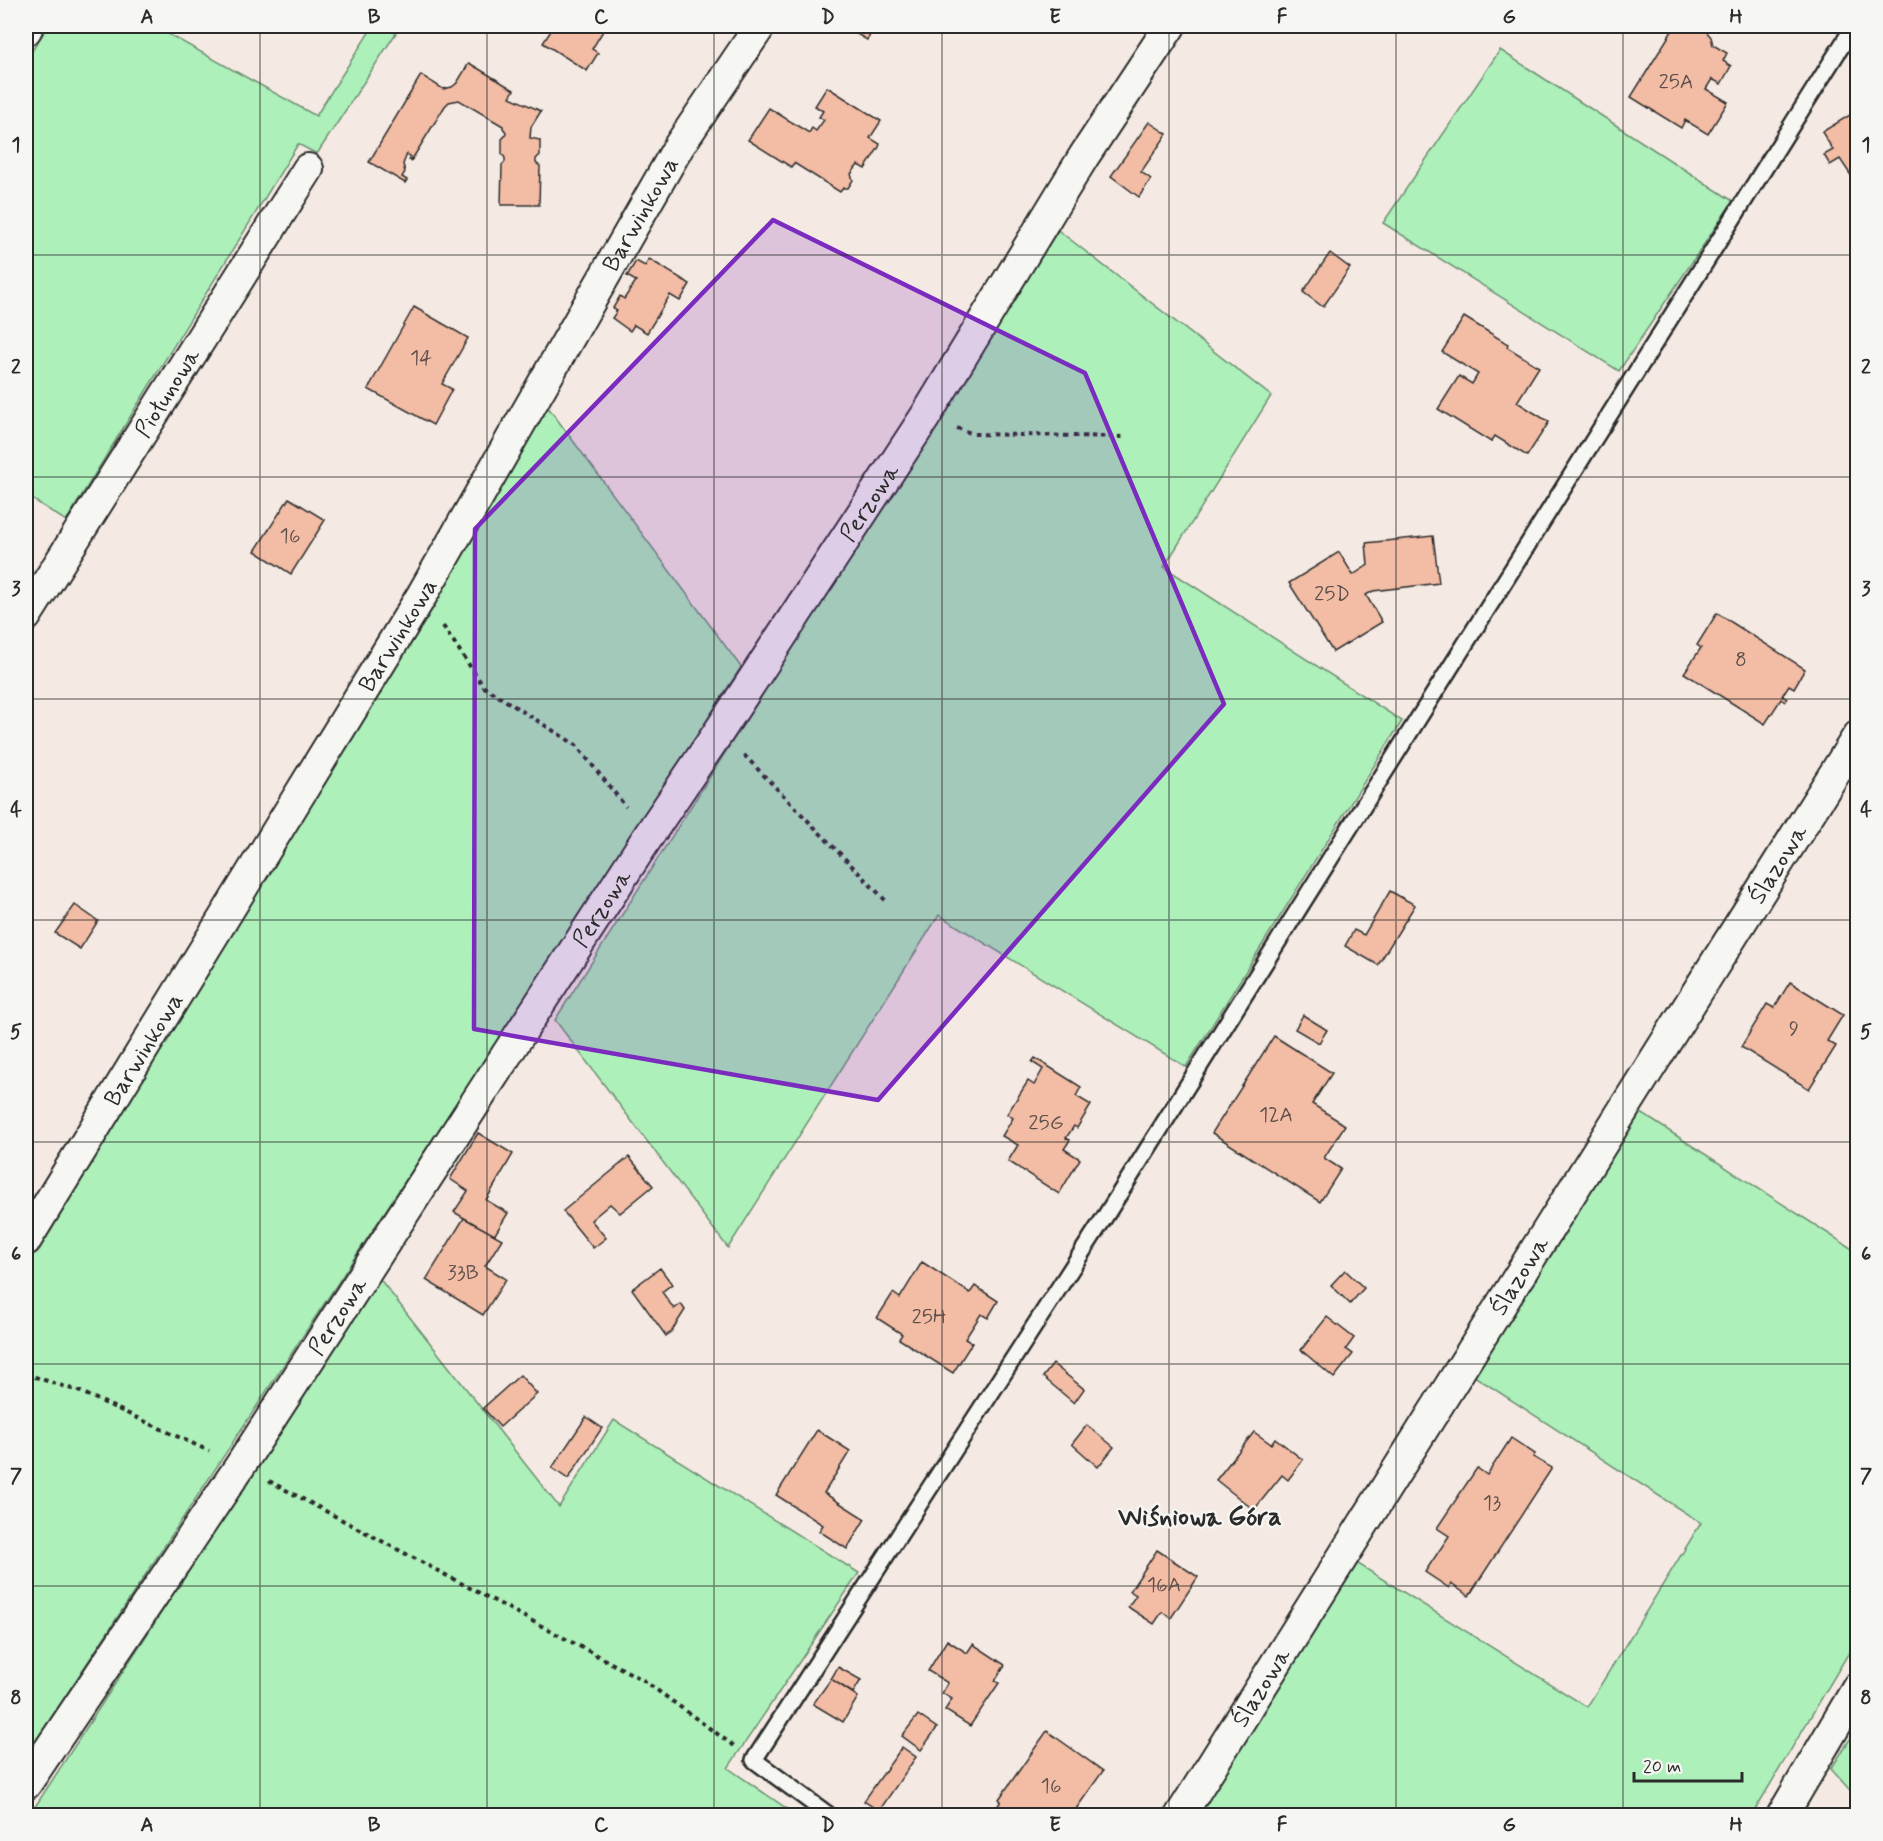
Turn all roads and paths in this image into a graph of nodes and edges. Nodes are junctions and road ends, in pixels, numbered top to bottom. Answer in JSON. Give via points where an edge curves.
{"nodes":[{"id":1,"x":28,"y":26,"type":"edge"},
{"id":2,"x":760,"y":26,"type":"edge"},
{"id":3,"x":1170,"y":26,"type":"edge"},
{"id":4,"x":1854,"y":26,"type":"edge"},
{"id":5,"x":26,"y":30,"type":"edge"},
{"id":6,"x":308,"y":169,"type":"dead end"},
{"id":7,"x":925,"y":417,"type":"junction"},
{"id":8,"x":1126,"y":437,"type":"dead end"},
{"id":9,"x":422,"y":595,"type":"junction"},
{"id":10,"x":26,"y":616,"type":"edge"},
{"id":11,"x":720,"y":730,"type":"junction"},
{"id":12,"x":1857,"y":736,"type":"edge"},
{"id":13,"x":649,"y":835,"type":"junction"},
{"id":14,"x":888,"y":903,"type":"dead end"},
{"id":15,"x":26,"y":1240,"type":"edge"},
{"id":16,"x":26,"y":1374,"type":"edge"},
{"id":17,"x":240,"y":1466,"type":"junction"},
{"id":18,"x":1857,"y":1687,"type":"edge"},
{"id":19,"x":754,"y":1760,"type":"junction"},
{"id":20,"x":26,"y":1784,"type":"edge"},
{"id":21,"x":830,"y":1815,"type":"edge"},
{"id":22,"x":1180,"y":1815,"type":"edge"},
{"id":23,"x":1782,"y":1815,"type":"edge"}],
"edges":[{"from":1,"to":5,"type":"street"},
{"from":2,"to":9,"type":"street","name":"Barwinkowa","via":[[679,146]]},
{"from":3,"to":7,"type":"street","name":"Perzowa","via":[[1084,156]]},
{"from":4,"to":19,"type":"lane","via":[[1112,1205]]},
{"from":6,"to":10,"type":"street","name":"Piołunowa"},
{"from":7,"to":8,"type":"path","via":[[973,434]]},
{"from":7,"to":11,"type":"street","name":"Perzowa"},
{"from":9,"to":13,"type":"path","via":[[484,687],[576,745]]},
{"from":9,"to":15,"type":"street","name":"Barwinkowa"},
{"from":11,"to":13,"type":"street","name":"Perzowa"},
{"from":11,"to":14,"type":"path"},
{"from":12,"to":22,"type":"street","name":"Ślazowa"},
{"from":13,"to":17,"type":"street","name":"Perzowa"},
{"from":16,"to":17,"type":"path","via":[[81,1392]]},
{"from":17,"to":19,"type":"path","via":[[643,1680]]},
{"from":17,"to":20,"type":"street","name":"Perzowa"},
{"from":18,"to":23,"type":"street"},
{"from":19,"to":21,"type":"lane"}]}
